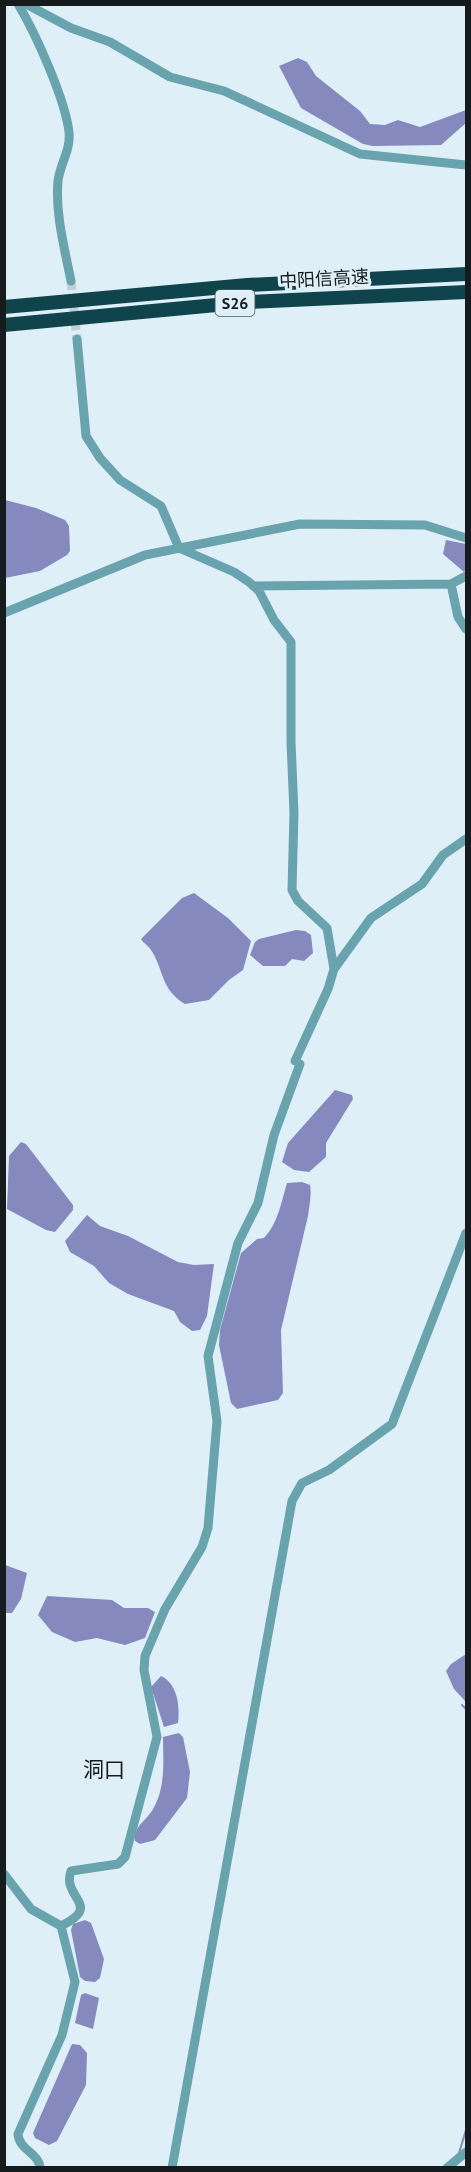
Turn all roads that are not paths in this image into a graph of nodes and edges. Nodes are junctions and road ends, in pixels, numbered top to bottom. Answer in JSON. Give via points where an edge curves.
{"nodes":[{"id":1,"x":18,"y":4,"type":"edge"},
{"id":2,"x":26,"y":4,"type":"edge"},
{"id":3,"x":466,"y":165,"type":"edge"},
{"id":4,"x":466,"y":274,"type":"edge"},
{"id":5,"x":71,"y":281,"type":"tunnel mouth"},
{"id":6,"x":466,"y":292,"type":"edge"},
{"id":7,"x":4,"y":307,"type":"edge"},
{"id":8,"x":4,"y":325,"type":"edge"},
{"id":9,"x":77,"y":339,"type":"tunnel mouth"},
{"id":10,"x":466,"y":538,"type":"edge"},
{"id":11,"x":178,"y":548,"type":"junction"},
{"id":12,"x":466,"y":576,"type":"edge"},
{"id":13,"x":451,"y":584,"type":"junction"},
{"id":14,"x":254,"y":586,"type":"junction"},
{"id":15,"x":4,"y":613,"type":"edge"},
{"id":16,"x":466,"y":629,"type":"edge"},
{"id":17,"x":466,"y":839,"type":"edge"},
{"id":18,"x":333,"y":969,"type":"junction"},
{"id":19,"x":466,"y":1233,"type":"edge"},
{"id":20,"x":4,"y":1874,"type":"edge"},
{"id":21,"x":61,"y":1926,"type":"junction"},
{"id":22,"x":466,"y":2152,"type":"edge"},
{"id":23,"x":40,"y":2168,"type":"edge"},
{"id":24,"x":172,"y":2168,"type":"edge"},
{"id":25,"x":447,"y":2168,"type":"edge"}],
"edges":[{"from":1,"to":5,"type":"street","via":[[47,67],[69,133],[58,192]]},
{"from":2,"to":3,"type":"street","via":[[71,28],[110,42],[170,77],[224,91],[360,154]]},
{"from":4,"to":7,"type":"highway","name":"中阳信高速","number":"S26","via":[[269,283]]},
{"from":6,"to":8,"type":"highway","name":"中阳信高速","number":"S26","via":[[248,302]]},
{"from":9,"to":11,"type":"street","via":[[86,436],[120,480],[161,507]]},
{"from":10,"to":11,"type":"street","via":[[425,525],[308,523]]},
{"from":11,"to":14,"type":"street","via":[[234,572]]},
{"from":11,"to":15,"type":"street","via":[[145,555]]},
{"from":12,"to":13,"type":"street"},
{"from":13,"to":14,"type":"street"},
{"from":13,"to":16,"type":"street","via":[[458,616]]},
{"from":14,"to":18,"type":"street","via":[[291,642],[292,891],[327,928]]},
{"from":17,"to":18,"type":"street","via":[[443,855],[422,884],[371,918]]},
{"from":18,"to":21,"type":"street","via":[[274,1135],[258,1203],[238,1244],[208,1356],[218,1421],[208,1528],[145,1656],[144,1670],[157,1737],[125,1857],[118,1864],[71,1871],[69,1882],[81,1913]]},
{"from":19,"to":24,"type":"street","via":[[392,1424],[329,1470],[302,1483],[292,1499]]},
{"from":20,"to":21,"type":"street","via":[[31,1909]]},
{"from":21,"to":23,"type":"street","via":[[75,1982],[62,2035],[17,2137],[38,2160]]},
{"from":22,"to":25,"type":"street"}]}
